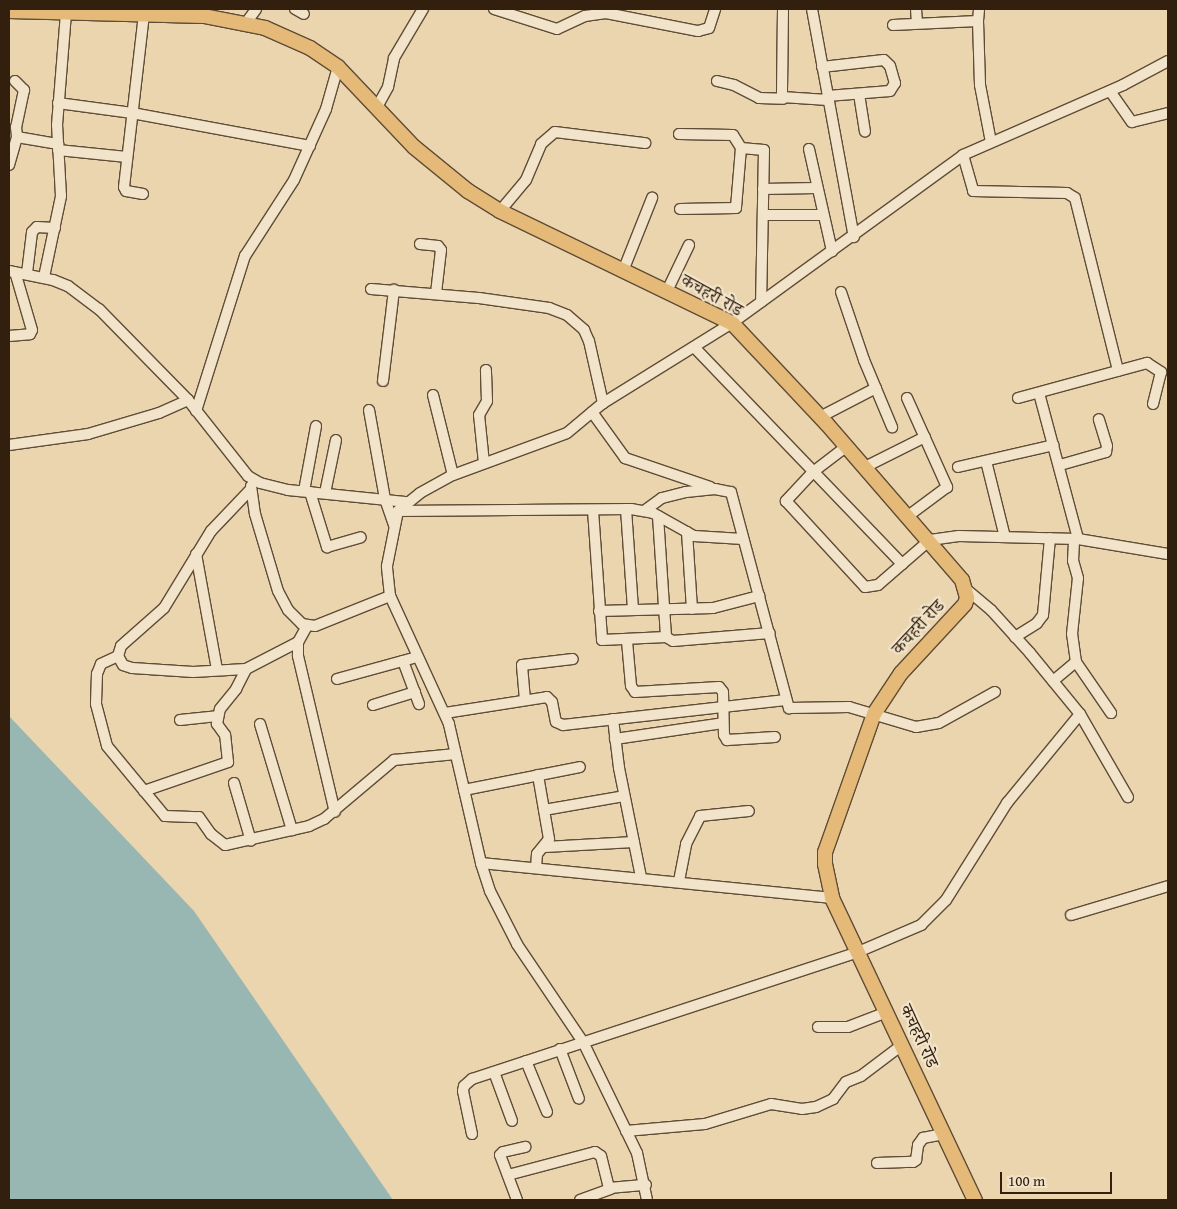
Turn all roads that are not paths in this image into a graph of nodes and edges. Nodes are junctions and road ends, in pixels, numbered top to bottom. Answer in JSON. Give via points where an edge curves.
{"nodes":[{"id":1,"x":256,"y":9,"type":"edge"},
{"id":2,"x":295,"y":9,"type":"edge"},
{"id":3,"x":423,"y":9,"type":"edge"},
{"id":4,"x":494,"y":9,"type":"edge"},
{"id":5,"x":715,"y":9,"type":"edge"},
{"id":6,"x":783,"y":9,"type":"edge"},
{"id":7,"x":812,"y":9,"type":"edge"},
{"id":8,"x":916,"y":9,"type":"edge"},
{"id":9,"x":978,"y":9,"type":"edge"},
{"id":10,"x":9,"y":10,"type":"edge"},
{"id":11,"x":23,"y":10,"type":"edge"},
{"id":12,"x":66,"y":12,"type":"junction"},
{"id":13,"x":202,"y":12,"type":"edge"},
{"id":14,"x":144,"y":13,"type":"junction"},
{"id":15,"x":304,"y":14,"type":"dead end"},
{"id":16,"x":978,"y":21,"type":"junction"},
{"id":17,"x":246,"y":23,"type":"junction"},
{"id":18,"x":917,"y":23,"type":"junction"},
{"id":19,"x":893,"y":25,"type":"dead end"},
{"id":20,"x":1168,"y":61,"type":"edge"},
{"id":21,"x":338,"y":67,"type":"junction"},
{"id":22,"x":822,"y":67,"type":"junction"},
{"id":23,"x":15,"y":81,"type":"dead end"},
{"id":24,"x":717,"y":81,"type":"dead end"},
{"id":25,"x":1110,"y":91,"type":"junction"},
{"id":26,"x":859,"y":94,"type":"junction"},
{"id":27,"x":827,"y":98,"type":"junction"},
{"id":28,"x":783,"y":99,"type":"junction"},
{"id":29,"x":58,"y":103,"type":"junction"},
{"id":30,"x":377,"y":107,"type":"junction"},
{"id":31,"x":132,"y":113,"type":"junction"},
{"id":32,"x":1168,"y":113,"type":"edge"},
{"id":33,"x":865,"y":132,"type":"dead end"},
{"id":34,"x":679,"y":134,"type":"dead end"},
{"id":35,"x":17,"y":137,"type":"junction"},
{"id":36,"x":991,"y":142,"type":"junction"},
{"id":37,"x":645,"y":143,"type":"dead end"},
{"id":38,"x":310,"y":146,"type":"junction"},
{"id":39,"x":58,"y":147,"type":"junction"},
{"id":40,"x":741,"y":148,"type":"junction"},
{"id":41,"x":809,"y":150,"type":"dead end"},
{"id":42,"x":964,"y":155,"type":"junction"},
{"id":43,"x":127,"y":157,"type":"junction"},
{"id":44,"x":9,"y":165,"type":"edge"},
{"id":45,"x":816,"y":188,"type":"junction"},
{"id":46,"x":763,"y":189,"type":"junction"},
{"id":47,"x":143,"y":194,"type":"dead end"},
{"id":48,"x":652,"y":198,"type":"dead end"},
{"id":49,"x":680,"y":209,"type":"dead end"},
{"id":50,"x":500,"y":211,"type":"junction"},
{"id":51,"x":763,"y":215,"type":"junction"},
{"id":52,"x":822,"y":215,"type":"junction"},
{"id":53,"x":55,"y":228,"type":"junction"},
{"id":54,"x":854,"y":237,"type":"junction"},
{"id":55,"x":420,"y":244,"type":"dead end"},
{"id":56,"x":689,"y":245,"type":"dead end"},
{"id":57,"x":832,"y":251,"type":"junction"},
{"id":58,"x":12,"y":271,"type":"edge"},
{"id":59,"x":623,"y":271,"type":"junction"},
{"id":60,"x":27,"y":273,"type":"junction"},
{"id":61,"x":44,"y":277,"type":"junction"},
{"id":62,"x":371,"y":290,"type":"dead end"},
{"id":63,"x":394,"y":290,"type":"junction"},
{"id":64,"x":666,"y":291,"type":"junction"},
{"id":65,"x":841,"y":292,"type":"dead end"},
{"id":66,"x":436,"y":293,"type":"junction"},
{"id":67,"x":761,"y":302,"type":"junction"},
{"id":68,"x":732,"y":323,"type":"junction"},
{"id":69,"x":9,"y":336,"type":"edge"},
{"id":70,"x":694,"y":347,"type":"junction"},
{"id":71,"x":486,"y":370,"type":"dead end"},
{"id":72,"x":1118,"y":371,"type":"junction"},
{"id":73,"x":383,"y":381,"type":"dead end"},
{"id":74,"x":876,"y":388,"type":"junction"},
{"id":75,"x":1039,"y":393,"type":"junction"},
{"id":76,"x":433,"y":395,"type":"dead end"},
{"id":77,"x":907,"y":398,"type":"dead end"},
{"id":78,"x":1018,"y":398,"type":"dead end"},
{"id":79,"x":188,"y":400,"type":"junction"},
{"id":80,"x":603,"y":403,"type":"junction"},
{"id":81,"x":1153,"y":404,"type":"dead end"},
{"id":82,"x":370,"y":410,"type":"dead end"},
{"id":83,"x":196,"y":411,"type":"junction"},
{"id":84,"x":592,"y":412,"type":"junction"},
{"id":85,"x":820,"y":417,"type":"junction"},
{"id":86,"x":1098,"y":418,"type":"dead end"},
{"id":87,"x":316,"y":426,"type":"dead end"},
{"id":88,"x":892,"y":427,"type":"dead end"},
{"id":89,"x":925,"y":437,"type":"junction"},
{"id":90,"x":336,"y":440,"type":"dead end"},
{"id":91,"x":9,"y":445,"type":"edge"},
{"id":92,"x":1054,"y":445,"type":"junction"},
{"id":93,"x":847,"y":446,"type":"junction"},
{"id":94,"x":986,"y":461,"type":"junction"},
{"id":95,"x":484,"y":463,"type":"junction"},
{"id":96,"x":1060,"y":465,"type":"junction"},
{"id":97,"x":865,"y":467,"type":"junction"},
{"id":98,"x":958,"y":467,"type":"dead end"},
{"id":99,"x":813,"y":472,"type":"junction"},
{"id":100,"x":248,"y":475,"type":"junction"},
{"id":101,"x":452,"y":475,"type":"junction"},
{"id":102,"x":251,"y":489,"type":"junction"},
{"id":103,"x":715,"y":489,"type":"junction"},
{"id":104,"x":307,"y":491,"type":"junction"},
{"id":105,"x":325,"y":493,"type":"junction"},
{"id":106,"x":385,"y":499,"type":"junction"},
{"id":107,"x":407,"y":502,"type":"junction"},
{"id":108,"x":626,"y":509,"type":"junction"},
{"id":109,"x":593,"y":510,"type":"junction"},
{"id":110,"x":398,"y":511,"type":"junction"},
{"id":111,"x":644,"y":511,"type":"junction"},
{"id":112,"x":658,"y":516,"type":"junction"},
{"id":113,"x":908,"y":516,"type":"junction"},
{"id":114,"x":394,"y":525,"type":"junction"},
{"id":115,"x":687,"y":532,"type":"junction"},
{"id":116,"x":1005,"y":537,"type":"junction"},
{"id":117,"x":360,"y":538,"type":"dead end"},
{"id":118,"x":1050,"y":538,"type":"junction"},
{"id":119,"x":744,"y":539,"type":"junction"},
{"id":120,"x":1076,"y":539,"type":"junction"},
{"id":121,"x":930,"y":540,"type":"junction"},
{"id":122,"x":196,"y":554,"type":"junction"},
{"id":123,"x":1168,"y":554,"type":"edge"},
{"id":124,"x":902,"y":564,"type":"junction"},
{"id":125,"x":966,"y":589,"type":"junction"},
{"id":126,"x":390,"y":596,"type":"junction"},
{"id":127,"x":758,"y":596,"type":"junction"},
{"id":128,"x":692,"y":608,"type":"junction"},
{"id":129,"x":664,"y":609,"type":"junction"},
{"id":130,"x":632,"y":610,"type":"junction"},
{"id":131,"x":599,"y":611,"type":"junction"},
{"id":132,"x":307,"y":626,"type":"junction"},
{"id":133,"x":770,"y":633,"type":"junction"},
{"id":134,"x":666,"y":637,"type":"junction"},
{"id":135,"x":1016,"y":637,"type":"junction"},
{"id":136,"x":627,"y":641,"type":"junction"},
{"id":137,"x":298,"y":642,"type":"junction"},
{"id":138,"x":118,"y":656,"type":"junction"},
{"id":139,"x":417,"y":657,"type":"junction"},
{"id":140,"x":573,"y":659,"type":"dead end"},
{"id":141,"x":403,"y":661,"type":"junction"},
{"id":142,"x":1076,"y":662,"type":"junction"},
{"id":143,"x":246,"y":668,"type":"junction"},
{"id":144,"x":217,"y":670,"type":"junction"},
{"id":145,"x":337,"y":679,"type":"dead end"},
{"id":146,"x":1053,"y":681,"type":"junction"},
{"id":147,"x":414,"y":692,"type":"junction"},
{"id":148,"x":995,"y":692,"type":"dead end"},
{"id":149,"x":525,"y":700,"type":"junction"},
{"id":150,"x":786,"y":700,"type":"junction"},
{"id":151,"x":419,"y":704,"type":"dead end"},
{"id":152,"x":374,"y":705,"type":"dead end"},
{"id":153,"x":723,"y":706,"type":"junction"},
{"id":154,"x":444,"y":713,"type":"junction"},
{"id":155,"x":1111,"y":713,"type":"dead end"},
{"id":156,"x":874,"y":714,"type":"junction"},
{"id":157,"x":1080,"y":714,"type":"junction"},
{"id":158,"x":217,"y":716,"type":"junction"},
{"id":159,"x":614,"y":719,"type":"junction"},
{"id":160,"x":180,"y":720,"type":"dead end"},
{"id":161,"x":724,"y":723,"type":"junction"},
{"id":162,"x":260,"y":724,"type":"dead end"},
{"id":163,"x":775,"y":737,"type":"dead end"},
{"id":164,"x":615,"y":739,"type":"junction"},
{"id":165,"x":456,"y":754,"type":"junction"},
{"id":166,"x":580,"y":767,"type":"dead end"},
{"id":167,"x":538,"y":775,"type":"junction"},
{"id":168,"x":234,"y":784,"type":"dead end"},
{"id":169,"x":464,"y":790,"type":"junction"},
{"id":170,"x":144,"y":792,"type":"junction"},
{"id":171,"x":624,"y":796,"type":"junction"},
{"id":172,"x":1128,"y":797,"type":"dead end"},
{"id":173,"x":544,"y":810,"type":"junction"},
{"id":174,"x":335,"y":812,"type":"junction"},
{"id":175,"x":749,"y":812,"type":"dead end"},
{"id":176,"x":292,"y":830,"type":"junction"},
{"id":177,"x":251,"y":840,"type":"junction"},
{"id":178,"x":634,"y":842,"type":"junction"},
{"id":179,"x":545,"y":847,"type":"junction"},
{"id":180,"x":480,"y":863,"type":"junction"},
{"id":181,"x":536,"y":868,"type":"junction"},
{"id":182,"x":641,"y":877,"type":"junction"},
{"id":183,"x":679,"y":881,"type":"junction"},
{"id":184,"x":1168,"y":886,"type":"edge"},
{"id":185,"x":832,"y":898,"type":"junction"},
{"id":186,"x":1072,"y":915,"type":"dead end"},
{"id":187,"x":858,"y":952,"type":"junction"},
{"id":188,"x":886,"y":1012,"type":"junction"},
{"id":189,"x":818,"y":1027,"type":"dead end"},
{"id":190,"x":583,"y":1042,"type":"junction"},
{"id":191,"x":902,"y":1045,"type":"junction"},
{"id":192,"x":560,"y":1049,"type":"junction"},
{"id":193,"x":526,"y":1061,"type":"junction"},
{"id":194,"x":494,"y":1072,"type":"junction"},
{"id":195,"x":579,"y":1099,"type":"dead end"},
{"id":196,"x":547,"y":1112,"type":"dead end"},
{"id":197,"x":512,"y":1121,"type":"dead end"},
{"id":198,"x":626,"y":1131,"type":"junction"},
{"id":199,"x":472,"y":1134,"type":"dead end"},
{"id":200,"x":944,"y":1134,"type":"junction"},
{"id":201,"x":525,"y":1147,"type":"dead end"},
{"id":202,"x":877,"y":1163,"type":"dead end"},
{"id":203,"x":508,"y":1174,"type":"junction"},
{"id":204,"x":646,"y":1185,"type":"junction"},
{"id":205,"x":611,"y":1189,"type":"junction"},
{"id":206,"x":517,"y":1200,"type":"edge"},
{"id":207,"x":580,"y":1200,"type":"edge"},
{"id":208,"x":647,"y":1200,"type":"edge"},
{"id":209,"x":975,"y":1200,"type":"edge"}],
"edges":[{"from":1,"to":17,"type":"street"},
{"from":2,"to":15,"type":"street"},
{"from":3,"to":30,"type":"street","via":[[394,58],[388,87]]},
{"from":4,"to":5,"type":"street","via":[[557,29],[586,16],[606,13],[698,31],[709,28]]},
{"from":6,"to":28,"type":"street"},
{"from":7,"to":22,"type":"street"},
{"from":8,"to":18,"type":"street"},
{"from":9,"to":16,"type":"street"},
{"from":10,"to":11,"type":"main road","name":"कचहरी रोड"},
{"from":11,"to":12,"type":"main road","name":"कचहरी रोड"},
{"from":12,"to":14,"type":"main road","name":"कचहरी रोड"},
{"from":12,"to":29,"type":"street"},
{"from":13,"to":14,"type":"main road","name":"कचहरी रोड"},
{"from":13,"to":17,"type":"main road","name":"कचहरी रोड"},
{"from":14,"to":31,"type":"street"},
{"from":16,"to":18,"type":"street"},
{"from":16,"to":36,"type":"street","via":[[980,85]]},
{"from":17,"to":21,"type":"main road","name":"कचहरी रोड","via":[[303,45]]},
{"from":18,"to":19,"type":"street"},
{"from":20,"to":25,"type":"street"},
{"from":21,"to":30,"type":"main road","name":"कचहरी रोड"},
{"from":21,"to":38,"type":"street","via":[[326,109]]},
{"from":22,"to":26,"type":"street","via":[[887,61],[895,83],[893,89]]},
{"from":22,"to":27,"type":"street"},
{"from":23,"to":35,"type":"street","via":[[24,90]]},
{"from":24,"to":28,"type":"street","via":[[734,85],[759,98]]},
{"from":25,"to":32,"type":"street","via":[[1132,122]]},
{"from":25,"to":36,"type":"street"},
{"from":26,"to":27,"type":"street"},
{"from":26,"to":33,"type":"street"},
{"from":27,"to":28,"type":"street"},
{"from":27,"to":54,"type":"street"},
{"from":29,"to":31,"type":"street"},
{"from":29,"to":39,"type":"street"},
{"from":30,"to":50,"type":"main road","name":"कचहरी रोड","via":[[443,173]]},
{"from":31,"to":38,"type":"street"},
{"from":31,"to":43,"type":"street"},
{"from":34,"to":40,"type":"street","via":[[733,135]]},
{"from":35,"to":39,"type":"street"},
{"from":35,"to":44,"type":"street"},
{"from":36,"to":42,"type":"street"},
{"from":37,"to":50,"type":"street","via":[[555,132],[541,144],[526,180]]},
{"from":38,"to":83,"type":"street","via":[[288,189],[245,256]]},
{"from":39,"to":43,"type":"street"},
{"from":39,"to":53,"type":"street","via":[[61,196]]},
{"from":40,"to":46,"type":"street","via":[[764,150]]},
{"from":40,"to":49,"type":"street","via":[[736,208]]},
{"from":41,"to":45,"type":"street"},
{"from":42,"to":54,"type":"street"},
{"from":42,"to":72,"type":"street","via":[[973,191],[1067,193],[1075,198]]},
{"from":43,"to":47,"type":"street","via":[[124,189]]},
{"from":45,"to":46,"type":"street"},
{"from":45,"to":52,"type":"street"},
{"from":46,"to":51,"type":"street"},
{"from":48,"to":59,"type":"street"},
{"from":50,"to":59,"type":"main road","name":"कचहरी रोड"},
{"from":51,"to":52,"type":"street"},
{"from":51,"to":67,"type":"street"},
{"from":52,"to":57,"type":"street"},
{"from":53,"to":60,"type":"street","via":[[37,227],[32,232]]},
{"from":53,"to":61,"type":"street"},
{"from":54,"to":57,"type":"street"},
{"from":55,"to":66,"type":"street","via":[[438,246],[441,250]]},
{"from":56,"to":64,"type":"street"},
{"from":57,"to":67,"type":"street"},
{"from":58,"to":60,"type":"street"},
{"from":58,"to":69,"type":"street","via":[[32,330],[30,334]]},
{"from":59,"to":64,"type":"main road","name":"कचहरी रोड"},
{"from":60,"to":61,"type":"street"},
{"from":61,"to":79,"type":"street","via":[[68,286],[99,309]]},
{"from":62,"to":63,"type":"street"},
{"from":63,"to":66,"type":"street"},
{"from":63,"to":73,"type":"street"},
{"from":64,"to":68,"type":"main road","name":"कचहरी रोड"},
{"from":65,"to":74,"type":"street"},
{"from":66,"to":80,"type":"street","via":[[549,308],[576,321],[589,341]]},
{"from":67,"to":68,"type":"street"},
{"from":68,"to":70,"type":"street"},
{"from":68,"to":85,"type":"main road","name":"कचहरी रोड"},
{"from":70,"to":80,"type":"street"},
{"from":70,"to":99,"type":"street"},
{"from":71,"to":95,"type":"street","via":[[487,401],[479,415]]},
{"from":72,"to":75,"type":"street"},
{"from":72,"to":81,"type":"street","via":[[1147,363],[1158,369],[1160,377]]},
{"from":74,"to":85,"type":"street"},
{"from":74,"to":88,"type":"street"},
{"from":75,"to":78,"type":"street"},
{"from":75,"to":92,"type":"street"},
{"from":76,"to":101,"type":"street"},
{"from":77,"to":89,"type":"street"},
{"from":79,"to":83,"type":"street"},
{"from":79,"to":91,"type":"street","via":[[160,413],[97,432],[40,443]]},
{"from":80,"to":84,"type":"street"},
{"from":82,"to":106,"type":"street"},
{"from":83,"to":100,"type":"street"},
{"from":84,"to":95,"type":"street","via":[[555,439]]},
{"from":84,"to":103,"type":"street","via":[[625,458]]},
{"from":85,"to":93,"type":"main road","name":"कचहरी रोड"},
{"from":86,"to":96,"type":"street","via":[[1106,452]]},
{"from":87,"to":104,"type":"street"},
{"from":89,"to":97,"type":"street"},
{"from":89,"to":113,"type":"street","via":[[947,488]]},
{"from":90,"to":105,"type":"street"},
{"from":92,"to":94,"type":"street"},
{"from":92,"to":96,"type":"street"},
{"from":93,"to":97,"type":"main road","name":"कचहरी रोड"},
{"from":93,"to":99,"type":"street"},
{"from":94,"to":98,"type":"street"},
{"from":94,"to":116,"type":"street"},
{"from":95,"to":101,"type":"street"},
{"from":96,"to":120,"type":"street"},
{"from":97,"to":113,"type":"main road","name":"कचहरी रोड"},
{"from":99,"to":124,"type":"street"},
{"from":99,"to":124,"type":"street","via":[[786,501],[860,583],[865,587],[878,585]]},
{"from":100,"to":102,"type":"street"},
{"from":100,"to":104,"type":"street","via":[[260,483]]},
{"from":101,"to":107,"type":"street"},
{"from":102,"to":122,"type":"street","via":[[211,531]]},
{"from":102,"to":132,"type":"street","via":[[258,526],[282,602],[294,617]]},
{"from":103,"to":111,"type":"street","via":[[662,498]]},
{"from":103,"to":119,"type":"street","via":[[731,492]]},
{"from":104,"to":105,"type":"street"},
{"from":104,"to":117,"type":"street","via":[[327,548]]},
{"from":105,"to":106,"type":"street"},
{"from":106,"to":107,"type":"street"},
{"from":106,"to":114,"type":"street"},
{"from":107,"to":110,"type":"street"},
{"from":108,"to":109,"type":"street"},
{"from":108,"to":111,"type":"street"},
{"from":108,"to":130,"type":"street"},
{"from":109,"to":110,"type":"street"},
{"from":109,"to":131,"type":"street"},
{"from":110,"to":114,"type":"street"},
{"from":111,"to":112,"type":"street"},
{"from":112,"to":115,"type":"street"},
{"from":112,"to":129,"type":"street"},
{"from":113,"to":121,"type":"main road","name":"कचहरी रोड"},
{"from":114,"to":126,"type":"street","via":[[387,566]]},
{"from":115,"to":119,"type":"street","via":[[702,537]]},
{"from":115,"to":128,"type":"street"},
{"from":116,"to":118,"type":"street"},
{"from":116,"to":121,"type":"street","via":[[959,536]]},
{"from":118,"to":120,"type":"street"},
{"from":118,"to":135,"type":"street","via":[[1043,615],[1037,624]]},
{"from":119,"to":127,"type":"street"},
{"from":120,"to":123,"type":"street"},
{"from":120,"to":142,"type":"street","via":[[1073,561],[1078,578],[1072,634]]},
{"from":121,"to":124,"type":"street"},
{"from":121,"to":125,"type":"main road","name":"कचहरी रोड"},
{"from":122,"to":138,"type":"street","via":[[164,608],[121,646]]},
{"from":122,"to":144,"type":"street"},
{"from":125,"to":135,"type":"street"},
{"from":125,"to":156,"type":"main road","name":"कचहरी रोड","via":[[965,604],[901,674]]},
{"from":126,"to":132,"type":"street","via":[[315,626]]},
{"from":126,"to":139,"type":"street"},
{"from":127,"to":128,"type":"street","via":[[720,608]]},
{"from":127,"to":133,"type":"street"},
{"from":128,"to":129,"type":"street"},
{"from":129,"to":130,"type":"street"},
{"from":129,"to":134,"type":"street"},
{"from":130,"to":131,"type":"street"},
{"from":131,"to":136,"type":"street","via":[[602,640]]},
{"from":132,"to":137,"type":"street"},
{"from":133,"to":134,"type":"street","via":[[673,641]]},
{"from":133,"to":150,"type":"street"},
{"from":134,"to":136,"type":"street"},
{"from":135,"to":146,"type":"street"},
{"from":136,"to":153,"type":"street","via":[[631,686],[635,692],[719,687]]},
{"from":137,"to":143,"type":"street"},
{"from":137,"to":174,"type":"street","via":[[298,656]]},
{"from":138,"to":144,"type":"street","via":[[127,667],[185,672]]},
{"from":138,"to":170,"type":"street","via":[[99,668],[98,714],[107,746]]},
{"from":139,"to":141,"type":"street"},
{"from":139,"to":154,"type":"street"},
{"from":140,"to":149,"type":"street","via":[[522,664]]},
{"from":141,"to":145,"type":"street"},
{"from":141,"to":147,"type":"street"},
{"from":142,"to":146,"type":"street"},
{"from":142,"to":155,"type":"street"},
{"from":143,"to":144,"type":"street"},
{"from":143,"to":158,"type":"street"},
{"from":146,"to":157,"type":"street"},
{"from":147,"to":151,"type":"street"},
{"from":147,"to":152,"type":"street"},
{"from":148,"to":156,"type":"street","via":[[950,718],[927,726],[905,725]]},
{"from":149,"to":154,"type":"street"},
{"from":149,"to":159,"type":"street","via":[[549,699],[559,725]]},
{"from":150,"to":153,"type":"street"},
{"from":150,"to":156,"type":"street","via":[[789,708],[842,707]]},
{"from":153,"to":159,"type":"street"},
{"from":153,"to":161,"type":"street"},
{"from":154,"to":165,"type":"street"},
{"from":156,"to":185,"type":"main road","name":"कचहरी रोड","via":[[825,852],[826,880]]},
{"from":157,"to":172,"type":"street"},
{"from":157,"to":187,"type":"street","via":[[1007,803],[935,914],[921,925]]},
{"from":158,"to":160,"type":"street"},
{"from":158,"to":170,"type":"street","via":[[218,727],[225,734],[228,762]]},
{"from":159,"to":164,"type":"street"},
{"from":161,"to":163,"type":"street","via":[[725,738],[730,741]]},
{"from":161,"to":164,"type":"street"},
{"from":162,"to":176,"type":"street"},
{"from":164,"to":171,"type":"street"},
{"from":165,"to":169,"type":"street"},
{"from":165,"to":174,"type":"street","via":[[394,760]]},
{"from":166,"to":167,"type":"street"},
{"from":167,"to":169,"type":"street"},
{"from":167,"to":173,"type":"street"},
{"from":168,"to":177,"type":"street"},
{"from":169,"to":180,"type":"street"},
{"from":170,"to":177,"type":"street","via":[[165,816],[199,817],[219,842],[233,845]]},
{"from":171,"to":173,"type":"street"},
{"from":171,"to":178,"type":"street"},
{"from":173,"to":179,"type":"street","via":[[549,839]]},
{"from":174,"to":176,"type":"street","via":[[310,826]]},
{"from":175,"to":183,"type":"street","via":[[700,816],[686,844]]},
{"from":176,"to":177,"type":"street"},
{"from":178,"to":179,"type":"street"},
{"from":178,"to":182,"type":"street"},
{"from":179,"to":181,"type":"street","via":[[537,854]]},
{"from":180,"to":181,"type":"street"},
{"from":180,"to":190,"type":"street","via":[[490,891],[517,944]]},
{"from":181,"to":182,"type":"street"},
{"from":182,"to":183,"type":"street"},
{"from":183,"to":185,"type":"street"},
{"from":184,"to":186,"type":"street"},
{"from":185,"to":187,"type":"main road","name":"कचहरी रोड"},
{"from":187,"to":188,"type":"main road","name":"कचहरी रोड"},
{"from":187,"to":190,"type":"street"},
{"from":188,"to":189,"type":"street","via":[[848,1027]]},
{"from":188,"to":191,"type":"main road","name":"कचहरी रोड"},
{"from":190,"to":192,"type":"street"},
{"from":190,"to":198,"type":"street"},
{"from":191,"to":198,"type":"street","via":[[860,1076],[846,1082],[833,1099],[816,1107],[802,1109],[771,1104],[705,1124]]},
{"from":191,"to":200,"type":"main road","name":"कचहरी रोड"},
{"from":192,"to":193,"type":"street"},
{"from":192,"to":195,"type":"street"},
{"from":193,"to":194,"type":"street"},
{"from":193,"to":196,"type":"street"},
{"from":194,"to":197,"type":"street"},
{"from":194,"to":199,"type":"street","via":[[472,1079],[464,1086]]},
{"from":198,"to":204,"type":"street","via":[[637,1153]]},
{"from":200,"to":202,"type":"street","via":[[923,1138],[913,1162]]},
{"from":200,"to":209,"type":"main road","name":"कचहरी रोड"},
{"from":201,"to":203,"type":"street","via":[[501,1153]]},
{"from":203,"to":205,"type":"street","via":[[595,1152],[601,1156]]},
{"from":203,"to":206,"type":"street"},
{"from":204,"to":205,"type":"street"},
{"from":204,"to":208,"type":"street"},
{"from":205,"to":207,"type":"street"}]}
